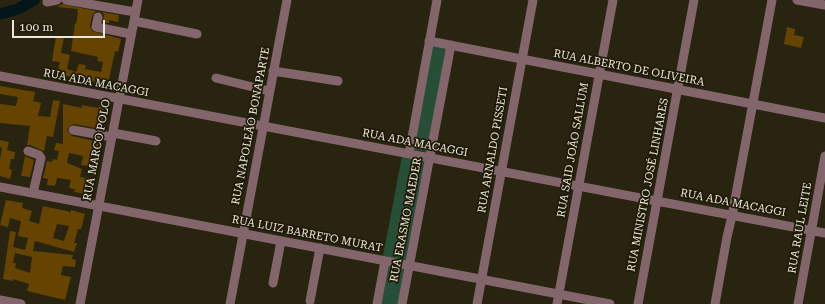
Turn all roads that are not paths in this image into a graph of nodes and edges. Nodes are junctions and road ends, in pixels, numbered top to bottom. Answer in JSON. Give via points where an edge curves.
{"nodes":[{"id":1,"x":57,"y":0,"type":"edge"},
{"id":2,"x":66,"y":0,"type":"edge"},
{"id":3,"x":138,"y":0,"type":"edge"},
{"id":4,"x":286,"y":0,"type":"edge"},
{"id":5,"x":436,"y":0,"type":"edge"},
{"id":6,"x":533,"y":0,"type":"edge"},
{"id":7,"x":613,"y":0,"type":"edge"},
{"id":8,"x":694,"y":0,"type":"edge"},
{"id":9,"x":772,"y":0,"type":"edge"},
{"id":10,"x":797,"y":0,"type":"edge"},
{"id":11,"x":47,"y":2,"type":"dead end"},
{"id":12,"x":825,"y":5,"type":"edge"},
{"id":13,"x":98,"y":17,"type":"dead end"},
{"id":14,"x":135,"y":17,"type":"junction"},
{"id":15,"x":131,"y":34,"type":"junction"},
{"id":16,"x":197,"y":34,"type":"dead end"},
{"id":17,"x":429,"y":41,"type":"junction"},
{"id":18,"x":451,"y":45,"type":"junction"},
{"id":19,"x":522,"y":59,"type":"junction"},
{"id":20,"x":273,"y":70,"type":"junction"},
{"id":21,"x":600,"y":74,"type":"junction"},
{"id":22,"x":0,"y":76,"type":"edge"},
{"id":23,"x":216,"y":78,"type":"dead end"},
{"id":24,"x":338,"y":81,"type":"dead end"},
{"id":25,"x":678,"y":89,"type":"junction"},
{"id":26,"x":270,"y":91,"type":"junction"},
{"id":27,"x":119,"y":99,"type":"junction"},
{"id":28,"x":753,"y":104,"type":"junction"},
{"id":29,"x":825,"y":118,"type":"edge"},
{"id":30,"x":263,"y":126,"type":"junction"},
{"id":31,"x":73,"y":130,"type":"dead end"},
{"id":32,"x":112,"y":135,"type":"junction"},
{"id":33,"x":156,"y":141,"type":"dead end"},
{"id":34,"x":28,"y":151,"type":"dead end"},
{"id":35,"x":409,"y":154,"type":"junction"},
{"id":36,"x":825,"y":156,"type":"edge"},
{"id":37,"x":430,"y":158,"type":"junction"},
{"id":38,"x":501,"y":172,"type":"junction"},
{"id":39,"x":579,"y":186,"type":"junction"},
{"id":40,"x":0,"y":187,"type":"edge"},
{"id":41,"x":33,"y":193,"type":"junction"},
{"id":42,"x":657,"y":201,"type":"junction"},
{"id":43,"x":99,"y":206,"type":"junction"},
{"id":44,"x":732,"y":216,"type":"junction"},
{"id":45,"x":811,"y":231,"type":"junction"},
{"id":46,"x":825,"y":233,"type":"edge"},
{"id":47,"x":243,"y":234,"type":"junction"},
{"id":48,"x":281,"y":241,"type":"junction"},
{"id":49,"x":320,"y":248,"type":"junction"},
{"id":50,"x":385,"y":261,"type":"junction"},
{"id":51,"x":409,"y":266,"type":"junction"},
{"id":52,"x":482,"y":279,"type":"junction"},
{"id":53,"x":273,"y":283,"type":"dead end"},
{"id":54,"x":559,"y":294,"type":"junction"},
{"id":55,"x":0,"y":300,"type":"edge"},
{"id":56,"x":310,"y":301,"type":"dead end"},
{"id":57,"x":21,"y":304,"type":"edge"},
{"id":58,"x":80,"y":304,"type":"edge"},
{"id":59,"x":230,"y":304,"type":"edge"},
{"id":60,"x":377,"y":304,"type":"edge"},
{"id":61,"x":402,"y":304,"type":"edge"},
{"id":62,"x":477,"y":304,"type":"edge"},
{"id":63,"x":557,"y":304,"type":"edge"},
{"id":64,"x":610,"y":304,"type":"edge"},
{"id":65,"x":638,"y":304,"type":"edge"},
{"id":66,"x":714,"y":304,"type":"edge"},
{"id":67,"x":719,"y":304,"type":"edge"},
{"id":68,"x":798,"y":304,"type":"edge"}],
"edges":[{"from":1,"to":11,"type":"street"},
{"from":2,"to":14,"type":"street"},
{"from":3,"to":14,"type":"street","name":"RUA MARCO POLO"},
{"from":4,"to":20,"type":"street","name":"RUA NAPOLEÃO BONAPARTE"},
{"from":5,"to":17,"type":"street"},
{"from":6,"to":19,"type":"street","name":"RUA ARNALDO PISSETI"},
{"from":7,"to":21,"type":"street","name":"RUA SAID JOÃO SALLUM"},
{"from":8,"to":25,"type":"street","name":"RUA MINISTRO JOSÉ LINHARES"},
{"from":9,"to":28,"type":"street"},
{"from":10,"to":12,"type":"street"},
{"from":13,"to":15,"type":"street","via":[[96,27]]},
{"from":14,"to":15,"type":"street","name":"RUA MARCO POLO"},
{"from":14,"to":16,"type":"street"},
{"from":15,"to":27,"type":"street","name":"RUA MARCO POLO"},
{"from":17,"to":18,"type":"street","name":"RUA ALBERTO DE OLIVEIRA"},
{"from":17,"to":35,"type":"street"},
{"from":18,"to":19,"type":"street","name":"RUA ALBERTO DE OLIVEIRA"},
{"from":18,"to":37,"type":"street","name":"RUA ERASMO MAEDER"},
{"from":19,"to":21,"type":"street","name":"RUA ALBERTO DE OLIVEIRA"},
{"from":19,"to":38,"type":"street","name":"RUA ARNALDO PISSETI"},
{"from":20,"to":24,"type":"street"},
{"from":20,"to":26,"type":"street","name":"RUA NAPOLEÃO BONAPARTE"},
{"from":21,"to":25,"type":"street","name":"RUA ALBERTO DE OLIVEIRA"},
{"from":21,"to":39,"type":"street","name":"RUA SAID JOÃO SALLUM"},
{"from":22,"to":27,"type":"street","name":"RUA ADA MACAGGI"},
{"from":23,"to":26,"type":"street"},
{"from":25,"to":28,"type":"street","name":"RUA ALBERTO DE OLIVEIRA"},
{"from":25,"to":42,"type":"street","name":"RUA MINISTRO JOSÉ LINHARES"},
{"from":26,"to":30,"type":"street","name":"RUA NAPOLEÃO BONAPARTE"},
{"from":27,"to":30,"type":"street","name":"RUA ADA MACAGGI"},
{"from":27,"to":32,"type":"street","name":"RUA MARCO POLO"},
{"from":28,"to":29,"type":"street","name":"RUA ALBERTO DE OLIVEIRA"},
{"from":28,"to":44,"type":"street"},
{"from":30,"to":35,"type":"street","name":"RUA ADA MACAGGI"},
{"from":30,"to":47,"type":"street","name":"RUA NAPOLEÃO BONAPARTE"},
{"from":31,"to":32,"type":"street"},
{"from":32,"to":33,"type":"street"},
{"from":32,"to":43,"type":"street","name":"RUA MARCO POLO"},
{"from":34,"to":41,"type":"street","via":[[41,158]]},
{"from":35,"to":37,"type":"street","name":"RUA ADA MACAGGI"},
{"from":36,"to":45,"type":"street","name":"RUA RAUL LEITE"},
{"from":37,"to":38,"type":"street","name":"RUA ADA MACAGGI"},
{"from":37,"to":51,"type":"street","name":"RUA ERASMO MAEDER"},
{"from":38,"to":39,"type":"street","name":"RUA ADA MACAGGI"},
{"from":38,"to":52,"type":"street","name":"RUA ARNALDO PISSETI"},
{"from":39,"to":42,"type":"street","name":"RUA ADA MACAGGI"},
{"from":39,"to":54,"type":"street","name":"RUA SAID JOÃO SALLUM"},
{"from":40,"to":41,"type":"street","name":"RUA LUIZ BARRETO MURAT"},
{"from":41,"to":43,"type":"street","name":"RUA LUIZ BARRETO MURAT"},
{"from":42,"to":44,"type":"street","name":"RUA ADA MACAGGI"},
{"from":42,"to":65,"type":"street","name":"RUA MINISTRO JOSÉ LINHARES"},
{"from":43,"to":47,"type":"street","name":"RUA LUIZ BARRETO MURAT"},
{"from":43,"to":58,"type":"street","name":"RUA MARCO POLO"},
{"from":44,"to":45,"type":"street","name":"RUA ADA MACAGGI"},
{"from":44,"to":66,"type":"street"},
{"from":44,"to":67,"type":"street","via":[[731,239]]},
{"from":45,"to":46,"type":"street","name":"RUA ADA MACAGGI"},
{"from":45,"to":68,"type":"street","name":"RUA RAUL LEITE"},
{"from":47,"to":48,"type":"street","name":"RUA LUIZ BARRETO MURAT"},
{"from":47,"to":59,"type":"street","name":"RUA NAPOLEÃO BONAPARTE"},
{"from":48,"to":49,"type":"street","name":"RUA LUIZ BARRETO MURAT"},
{"from":48,"to":53,"type":"street"},
{"from":49,"to":50,"type":"street","name":"RUA LUIZ BARRETO MURAT"},
{"from":49,"to":56,"type":"street"},
{"from":50,"to":51,"type":"street","name":"RUA LUIZ BARRETO MURAT"},
{"from":50,"to":60,"type":"street"},
{"from":51,"to":52,"type":"street","name":"RUA LUIZ BARRETO MURAT"},
{"from":51,"to":61,"type":"street","name":"RUA ERASMO MAEDER"},
{"from":52,"to":54,"type":"street","name":"RUA LUIZ BARRETO MURAT"},
{"from":52,"to":62,"type":"street","name":"RUA ARNALDO PISSETI"},
{"from":54,"to":63,"type":"street","name":"RUA SAID JOÃO SALLUM"},
{"from":54,"to":64,"type":"street","name":"RUA LUIZ BARRETO MURAT"},
{"from":55,"to":57,"type":"street"}]}
